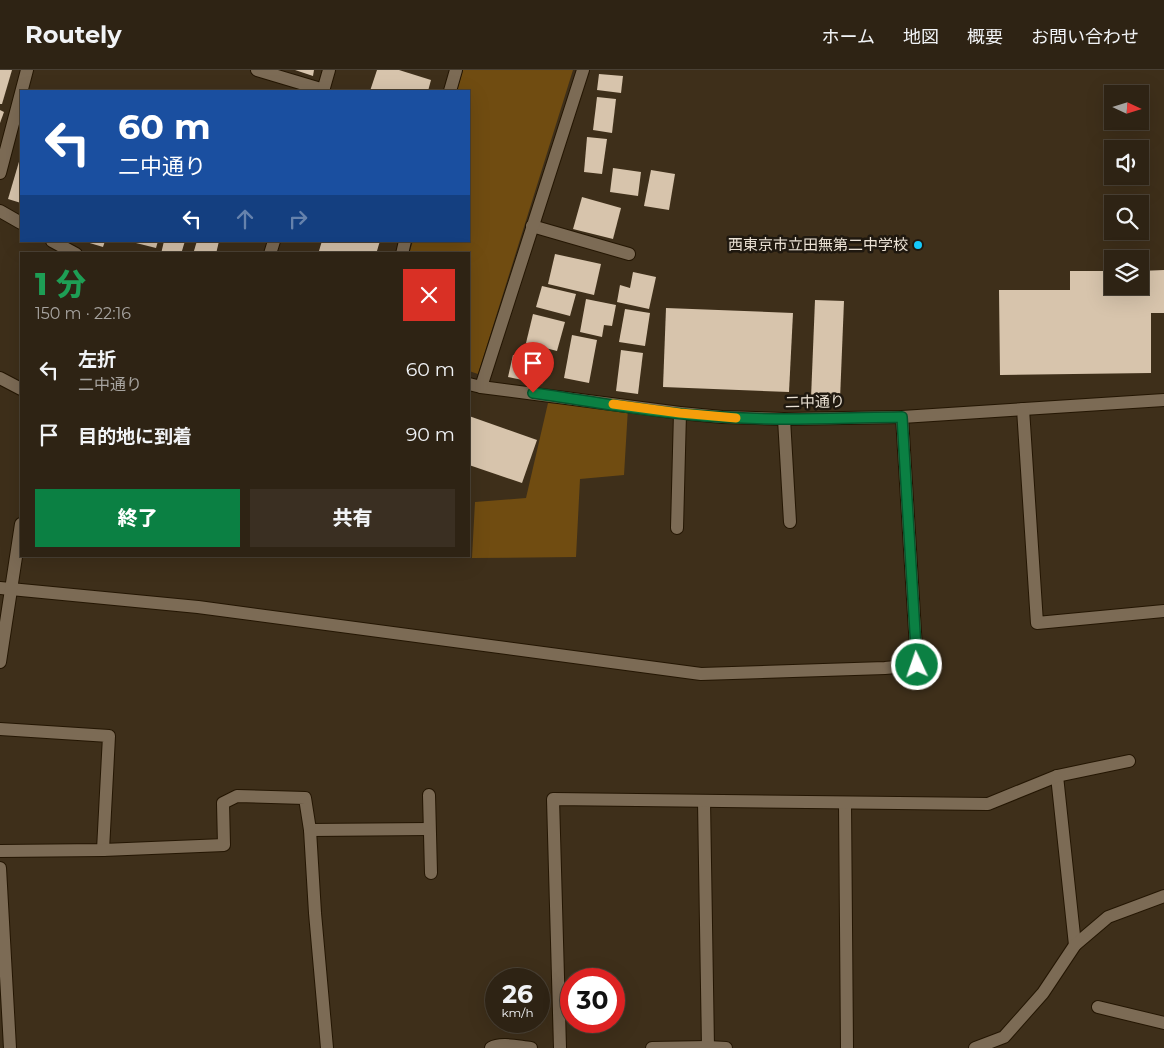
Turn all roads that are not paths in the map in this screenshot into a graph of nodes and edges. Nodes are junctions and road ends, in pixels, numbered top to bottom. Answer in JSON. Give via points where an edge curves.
{"nodes":[{"id":1,"x":27,"y":70,"type":"edge"},
{"id":2,"x":257,"y":70,"type":"edge"},
{"id":3,"x":329,"y":70,"type":"edge"},
{"id":4,"x":456,"y":70,"type":"edge"},
{"id":5,"x":583,"y":70,"type":"edge"},
{"id":6,"x":22,"y":90,"type":"edge"},
{"id":7,"x":324,"y":90,"type":"edge"},
{"id":8,"x":450,"y":90,"type":"edge"},
{"id":9,"x":20,"y":96,"type":"edge"},
{"id":10,"x":0,"y":173,"type":"edge"},
{"id":11,"x":0,"y":211,"type":"edge"},
{"id":12,"x":20,"y":223,"type":"edge"},
{"id":13,"x":532,"y":226,"type":"junction"},
{"id":14,"x":54,"y":242,"type":"edge"},
{"id":15,"x":71,"y":252,"type":"edge"},
{"id":16,"x":629,"y":254,"type":"dead end"},
{"id":17,"x":0,"y":378,"type":"edge"},
{"id":18,"x":475,"y":386,"type":"edge"},
{"id":19,"x":20,"y":388,"type":"edge"},
{"id":20,"x":1164,"y":400,"type":"edge"},
{"id":21,"x":1023,"y":408,"type":"junction"},
{"id":22,"x":680,"y":413,"type":"junction"},
{"id":23,"x":902,"y":417,"type":"junction"},
{"id":24,"x":784,"y":419,"type":"junction"},
{"id":25,"x":790,"y":522,"type":"dead end"},
{"id":26,"x":20,"y":528,"type":"edge"},
{"id":27,"x":677,"y":528,"type":"dead end"},
{"id":28,"x":5,"y":589,"type":"edge"},
{"id":29,"x":1164,"y":611,"type":"edge"},
{"id":30,"x":0,"y":662,"type":"edge"},
{"id":31,"x":0,"y":729,"type":"edge"},
{"id":32,"x":1129,"y":760,"type":"dead end"},
{"id":33,"x":1057,"y":776,"type":"junction"},
{"id":34,"x":429,"y":795,"type":"dead end"},
{"id":35,"x":704,"y":800,"type":"junction"},
{"id":36,"x":845,"y":804,"type":"junction"},
{"id":37,"x":429,"y":829,"type":"junction"},
{"id":38,"x":310,"y":830,"type":"junction"},
{"id":39,"x":103,"y":850,"type":"junction"},
{"id":40,"x":0,"y":851,"type":"edge"},
{"id":41,"x":0,"y":868,"type":"edge"},
{"id":42,"x":431,"y":874,"type":"dead end"},
{"id":43,"x":1164,"y":896,"type":"edge"},
{"id":44,"x":1075,"y":945,"type":"junction"},
{"id":45,"x":1098,"y":1007,"type":"dead end"},
{"id":46,"x":4,"y":1023,"type":"edge"},
{"id":47,"x":1164,"y":1023,"type":"edge"},
{"id":48,"x":499,"y":1047,"type":"edge"},
{"id":49,"x":708,"y":1047,"type":"edge"},
{"id":50,"x":10,"y":1048,"type":"edge"},
{"id":51,"x":327,"y":1048,"type":"edge"},
{"id":52,"x":531,"y":1048,"type":"edge"},
{"id":53,"x":560,"y":1048,"type":"edge"},
{"id":54,"x":652,"y":1048,"type":"edge"},
{"id":55,"x":726,"y":1048,"type":"edge"},
{"id":56,"x":847,"y":1048,"type":"edge"},
{"id":57,"x":975,"y":1048,"type":"edge"}],
"edges":[{"from":1,"to":6,"type":"street"},
{"from":2,"to":7,"type":"street"},
{"from":3,"to":7,"type":"street"},
{"from":4,"to":8,"type":"street"},
{"from":5,"to":13,"type":"street"},
{"from":9,"to":10,"type":"street"},
{"from":11,"to":12,"type":"street"},
{"from":13,"to":16,"type":"street"},
{"from":13,"to":18,"type":"street"},
{"from":14,"to":15,"type":"street"},
{"from":17,"to":19,"type":"street"},
{"from":18,"to":22,"type":"street","name":"二中通り"},
{"from":20,"to":21,"type":"street","name":"二中通り"},
{"from":21,"to":23,"type":"street","name":"二中通り"},
{"from":21,"to":29,"type":"street","via":[[1038,623]]},
{"from":22,"to":24,"type":"street","name":"二中通り"},
{"from":22,"to":27,"type":"street"},
{"from":23,"to":24,"type":"street","name":"二中通り"},
{"from":23,"to":28,"type":"street","via":[[917,665],[701,674],[198,608]]},
{"from":24,"to":25,"type":"street"},
{"from":26,"to":28,"type":"street"},
{"from":28,"to":30,"type":"street"},
{"from":31,"to":39,"type":"street","via":[[109,736]]},
{"from":32,"to":33,"type":"street"},
{"from":33,"to":36,"type":"street","via":[[988,804]]},
{"from":33,"to":44,"type":"street"},
{"from":34,"to":37,"type":"street"},
{"from":35,"to":36,"type":"street"},
{"from":35,"to":49,"type":"street"},
{"from":35,"to":53,"type":"street","via":[[553,799]]},
{"from":36,"to":56,"type":"street"},
{"from":37,"to":38,"type":"street"},
{"from":37,"to":42,"type":"street"},
{"from":38,"to":39,"type":"street","via":[[305,798],[237,796],[223,803],[224,845]]},
{"from":38,"to":51,"type":"street"},
{"from":39,"to":40,"type":"street"},
{"from":41,"to":46,"type":"street"},
{"from":43,"to":44,"type":"street","via":[[1108,918]]},
{"from":44,"to":57,"type":"street","via":[[1043,993],[1004,1037]]},
{"from":45,"to":47,"type":"street"},
{"from":46,"to":50,"type":"street"},
{"from":48,"to":52,"type":"street"},
{"from":49,"to":54,"type":"street"},
{"from":49,"to":55,"type":"street"}]}
